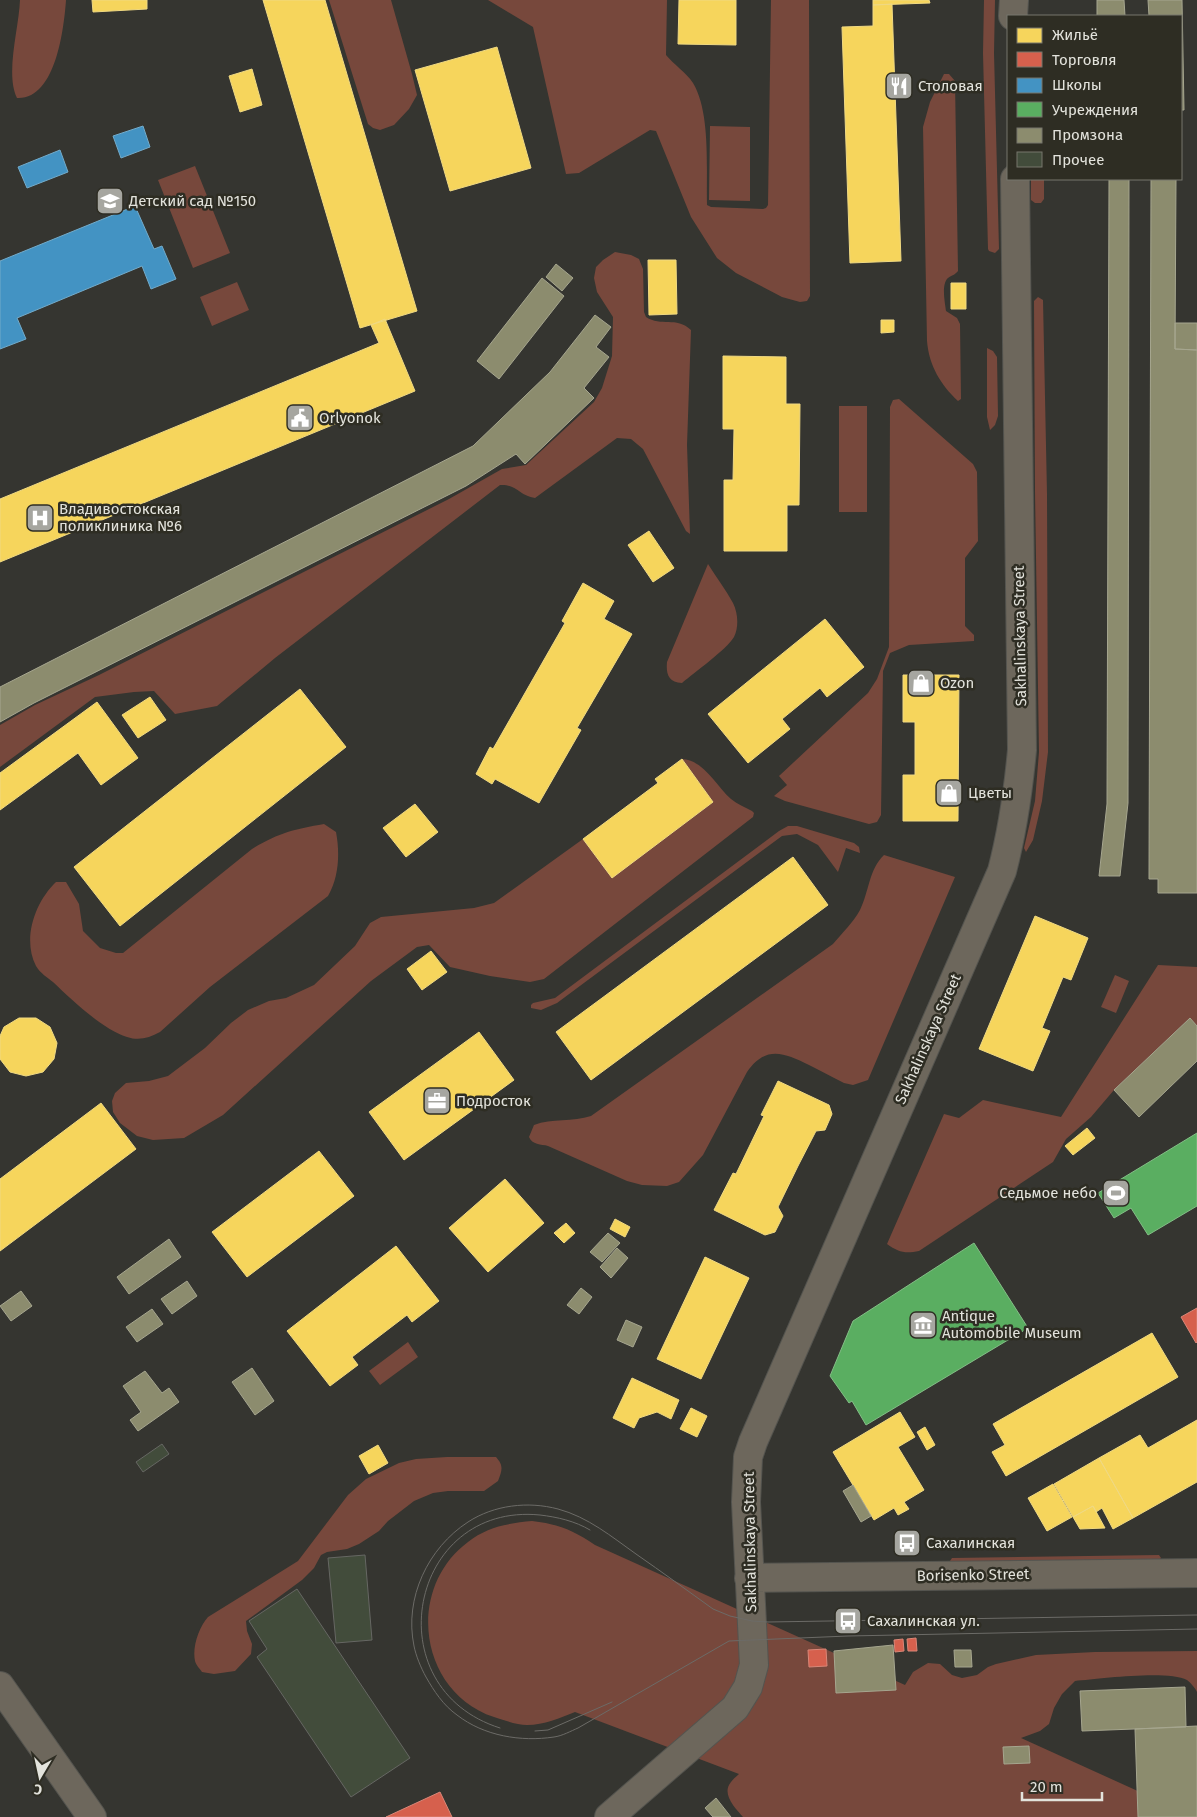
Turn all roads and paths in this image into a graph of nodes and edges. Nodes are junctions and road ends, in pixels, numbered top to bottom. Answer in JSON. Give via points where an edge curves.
{"nodes":[{"id":1,"x":1014,"y":0,"type":"edge"},
{"id":2,"x":1013,"y":15,"type":"edge"},
{"id":3,"x":1014,"y":180,"type":"edge"},
{"id":4,"x":1197,"y":1573,"type":"edge"},
{"id":5,"x":750,"y":1578,"type":"junction"},
{"id":6,"x":0,"y":1686,"type":"edge"},
{"id":7,"x":92,"y":1817,"type":"edge"},
{"id":8,"x":609,"y":1817,"type":"edge"}],
"edges":[{"from":1,"to":2,"type":"main road"},
{"from":3,"to":5,"type":"main road","name":"Sakhalinskaya Street","via":[[1022,750],[1012,832],[1002,870],[753,1442],[748,1457],[746,1502]]},
{"from":4,"to":5,"type":"main road","name":"Borisenko Street"},
{"from":5,"to":8,"type":"main road","name":"Sakhalinskaya Street","via":[[754,1665],[748,1687],[735,1708]]},
{"from":6,"to":7,"type":"main road"}]}
